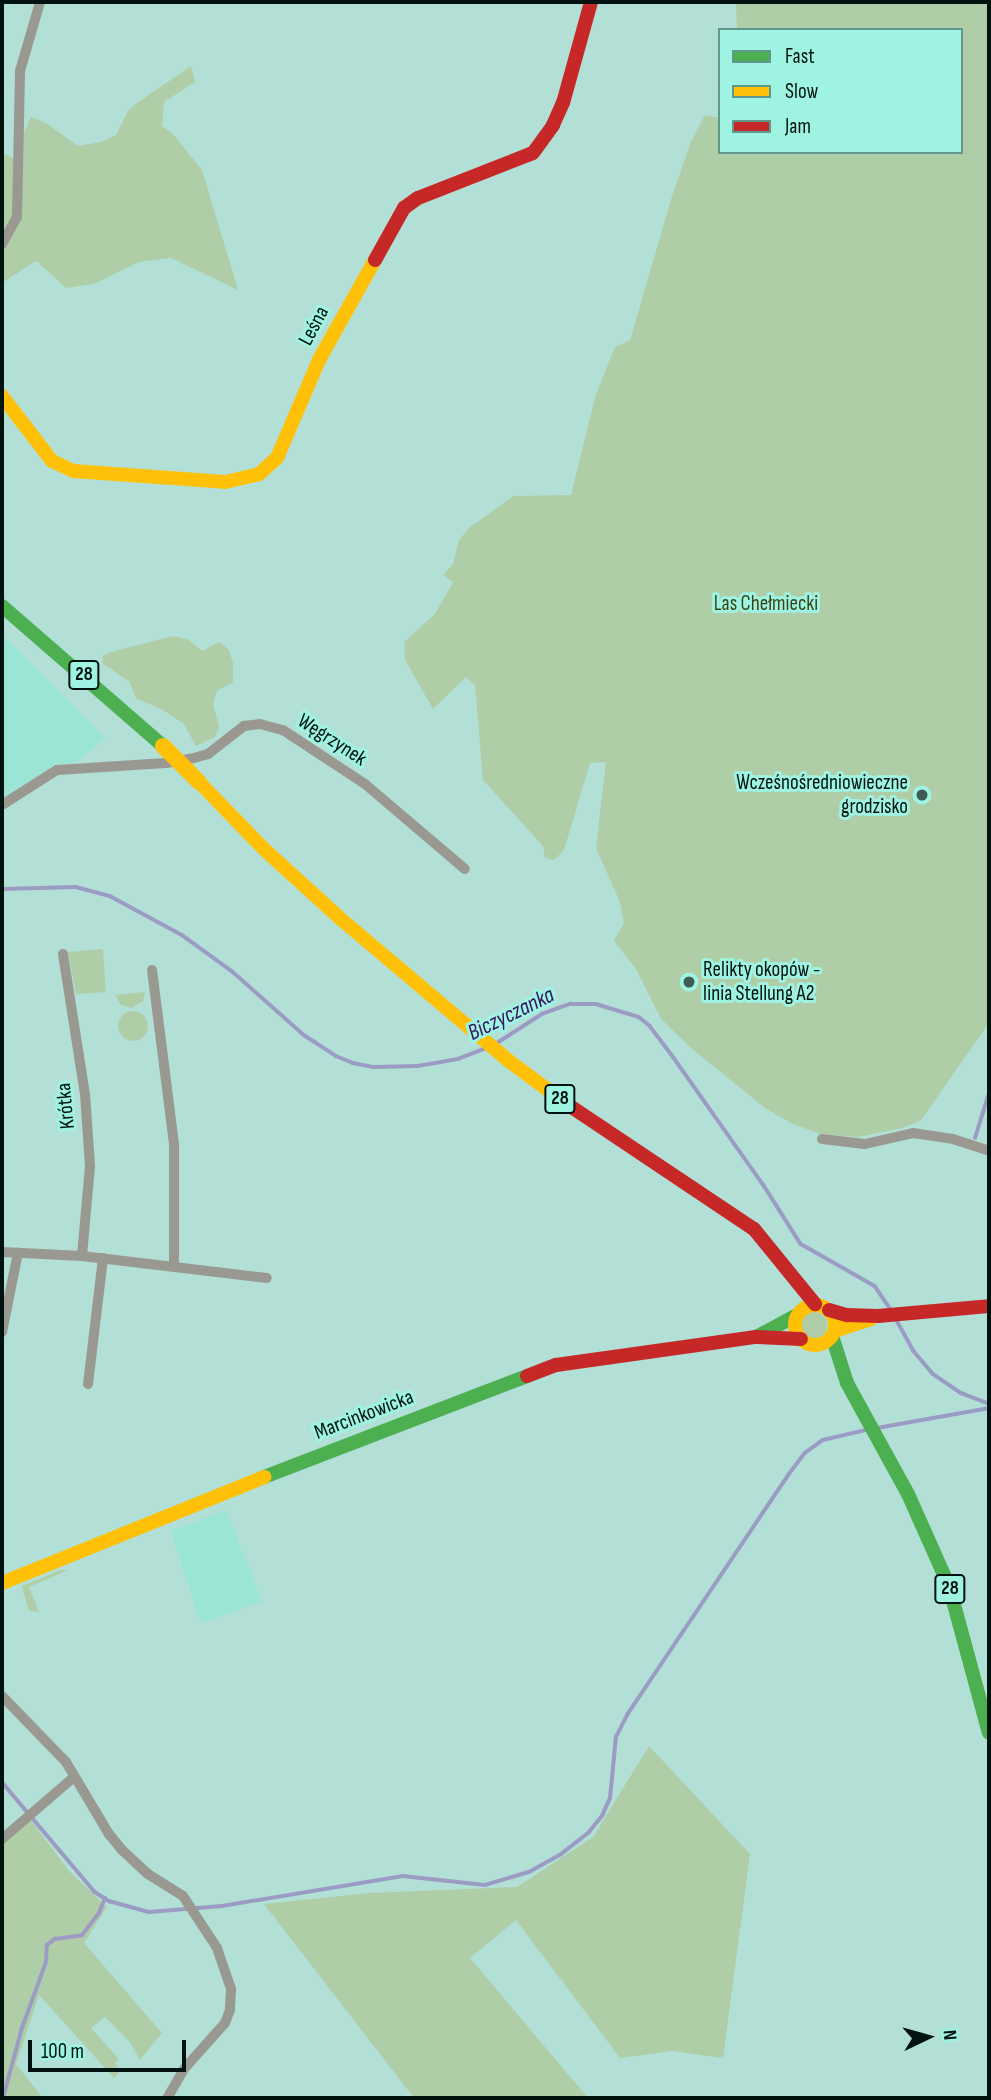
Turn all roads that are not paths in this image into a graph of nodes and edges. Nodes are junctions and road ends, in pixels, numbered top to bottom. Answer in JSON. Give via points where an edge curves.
{"nodes":[{"id":1,"x":40,"y":2,"type":"edge"},
{"id":2,"x":591,"y":2,"type":"edge"},
{"id":3,"x":2,"y":244,"type":"edge"},
{"id":4,"x":2,"y":396,"type":"edge"},
{"id":5,"x":2,"y":606,"type":"edge"},
{"id":6,"x":2,"y":805,"type":"edge"},
{"id":7,"x":465,"y":869,"type":"dead end"},
{"id":8,"x":63,"y":954,"type":"dead end"},
{"id":9,"x":152,"y":970,"type":"dead end"},
{"id":10,"x":822,"y":1139,"type":"dead end"},
{"id":11,"x":989,"y":1151,"type":"edge"},
{"id":12,"x":2,"y":1252,"type":"edge"},
{"id":13,"x":18,"y":1253,"type":"junction"},
{"id":14,"x":82,"y":1256,"type":"junction"},
{"id":15,"x":103,"y":1258,"type":"junction"},
{"id":16,"x":174,"y":1266,"type":"junction"},
{"id":17,"x":267,"y":1278,"type":"dead end"},
{"id":18,"x":989,"y":1306,"type":"edge"},
{"id":19,"x":810,"y":1310,"type":"junction"},
{"id":20,"x":878,"y":1316,"type":"junction"},
{"id":21,"x":2,"y":1332,"type":"edge"},
{"id":22,"x":833,"y":1334,"type":"junction"},
{"id":23,"x":756,"y":1337,"type":"junction"},
{"id":24,"x":807,"y":1342,"type":"junction"},
{"id":25,"x":847,"y":1382,"type":"junction"},
{"id":26,"x":88,"y":1384,"type":"dead end"},
{"id":27,"x":2,"y":1583,"type":"edge"},
{"id":28,"x":2,"y":1696,"type":"edge"},
{"id":29,"x":989,"y":1733,"type":"edge"},
{"id":30,"x":74,"y":1777,"type":"junction"},
{"id":31,"x":2,"y":1839,"type":"edge"},
{"id":32,"x":167,"y":2098,"type":"edge"}],
"edges":[{"from":1,"to":3,"type":"street","via":[[20,71],[17,218]]},
{"from":2,"to":4,"type":"street","name":"Leśna","via":[[553,125],[533,153],[418,198],[404,208],[319,360],[277,458],[259,474],[225,482],[73,471],[52,461]]},
{"from":5,"to":19,"type":"street","number":"28","bridge":true,"via":[[163,746],[265,850],[467,1027],[585,1116],[734,1213],[771,1247]]},
{"from":6,"to":7,"type":"street","name":"Węgrzynek","via":[[57,770],[194,758],[208,754],[244,726],[260,724],[283,730],[365,784]]},
{"from":8,"to":14,"type":"street","name":"Krótka","via":[[85,1094],[90,1166]]},
{"from":9,"to":16,"type":"street","via":[[174,1144]]},
{"from":10,"to":11,"type":"street","via":[[865,1144],[901,1135],[925,1135]]},
{"from":12,"to":13,"type":"street"},
{"from":13,"to":14,"type":"street"},
{"from":13,"to":21,"type":"street"},
{"from":14,"to":15,"type":"street"},
{"from":15,"to":16,"type":"street"},
{"from":15,"to":26,"type":"street"},
{"from":16,"to":17,"type":"street"},
{"from":18,"to":20,"type":"street"},
{"from":19,"to":20,"type":"street"},
{"from":19,"to":22,"type":"street","number":"28","via":[[835,1320]]},
{"from":19,"to":23,"type":"street","name":"Marcinkowicka"},
{"from":19,"to":24,"type":"street","number":"28","via":[[796,1330]]},
{"from":20,"to":22,"type":"street"},
{"from":22,"to":24,"type":"street","via":[[824,1343]]},
{"from":22,"to":25,"type":"street","number":"28"},
{"from":23,"to":24,"type":"street","name":"Marcinkowicka"},
{"from":23,"to":27,"type":"street","name":"Marcinkowicka","via":[[543,1370],[348,1443]]},
{"from":24,"to":25,"type":"street","number":"28"},
{"from":25,"to":29,"type":"street","number":"28","via":[[949,1586]]},
{"from":28,"to":30,"type":"street","via":[[66,1762]]},
{"from":30,"to":31,"type":"street"},
{"from":30,"to":32,"type":"street","via":[[121,1849],[148,1874],[183,1896],[199,1917],[217,1948],[231,1989],[225,2023],[184,2069]]}]}
